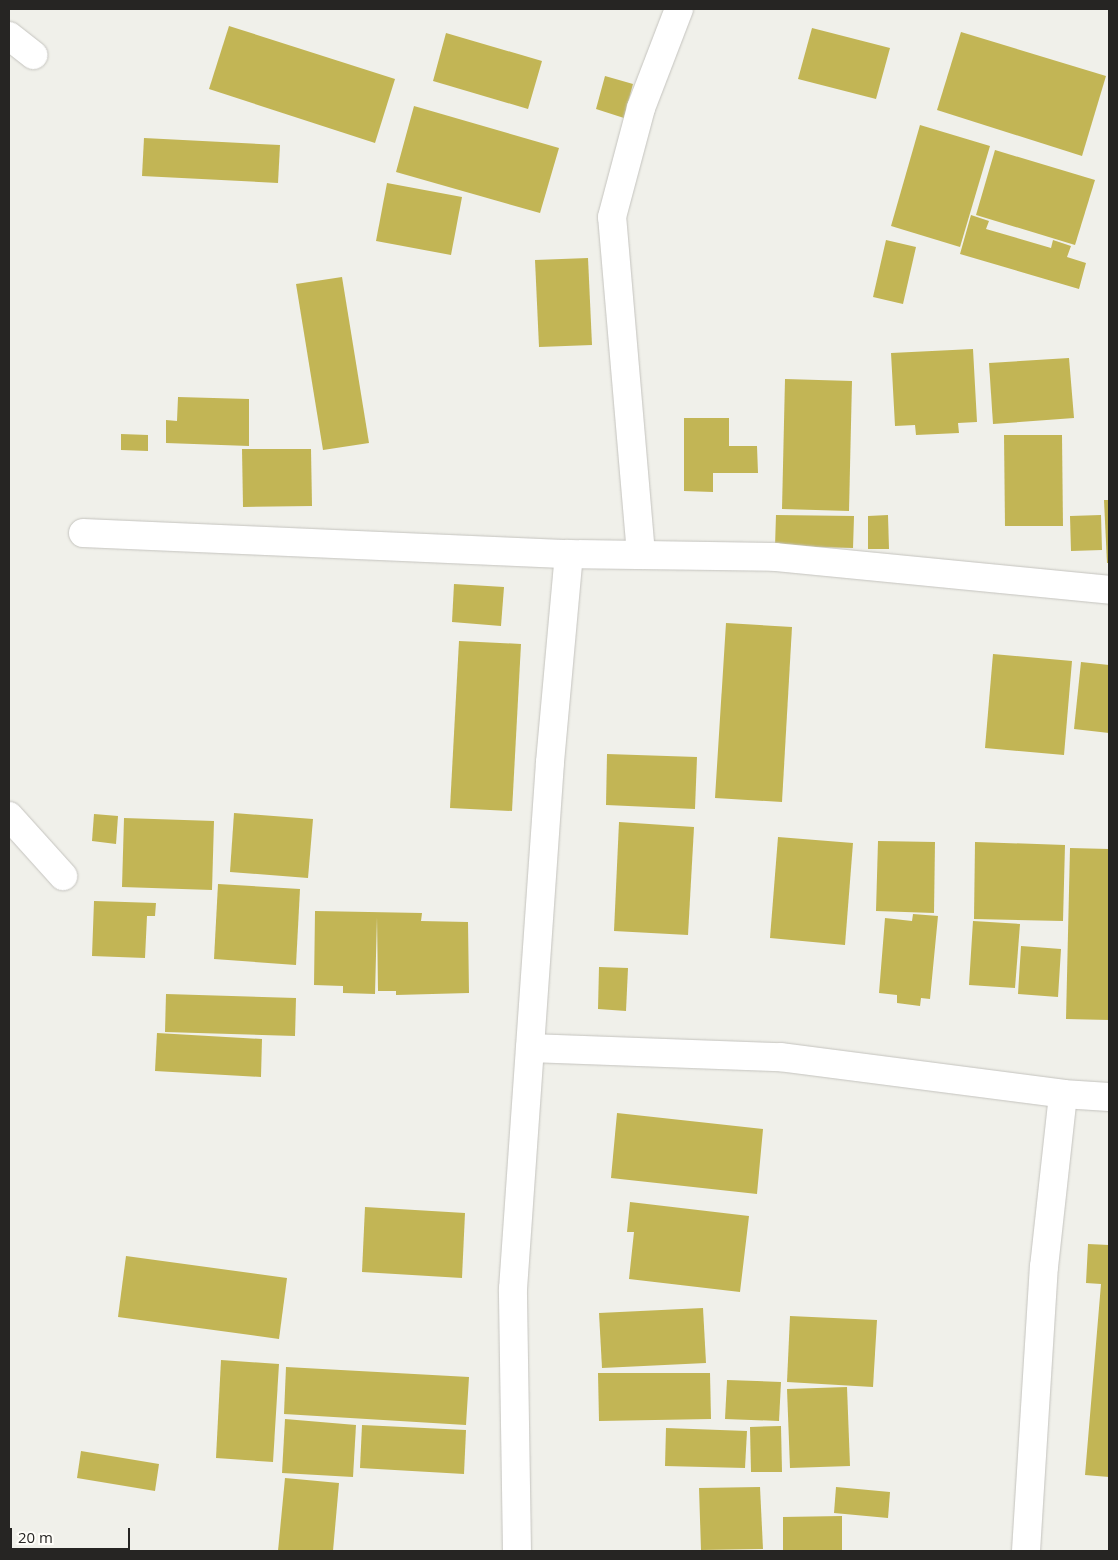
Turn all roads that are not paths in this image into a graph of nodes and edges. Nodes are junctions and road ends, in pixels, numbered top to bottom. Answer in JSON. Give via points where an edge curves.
{"nodes":[{"id":1,"x":679,"y":9,"type":"edge"},
{"id":2,"x":9,"y":36,"type":"edge"},
{"id":3,"x":33,"y":55,"type":"dead end"},
{"id":4,"x":83,"y":533,"type":"dead end"},
{"id":5,"x":569,"y":554,"type":"junction"},
{"id":6,"x":641,"y":554,"type":"junction"},
{"id":7,"x":1109,"y":590,"type":"edge"},
{"id":8,"x":9,"y":816,"type":"edge"},
{"id":9,"x":63,"y":876,"type":"dead end"},
{"id":10,"x":530,"y":1048,"type":"junction"},
{"id":11,"x":1063,"y":1094,"type":"junction"},
{"id":12,"x":1109,"y":1097,"type":"edge"},
{"id":13,"x":517,"y":1551,"type":"edge"},
{"id":14,"x":1026,"y":1551,"type":"edge"}],
"edges":[{"from":1,"to":6,"type":"street","via":[[641,108],[612,217]]},
{"from":2,"to":3,"type":"street"},
{"from":4,"to":5,"type":"street"},
{"from":5,"to":6,"type":"street"},
{"from":5,"to":10,"type":"street","via":[[550,762]]},
{"from":6,"to":7,"type":"street","via":[[775,557]]},
{"from":8,"to":9,"type":"street"},
{"from":10,"to":11,"type":"street","via":[[780,1057]]},
{"from":10,"to":13,"type":"street","via":[[513,1289]]},
{"from":11,"to":12,"type":"street"},
{"from":11,"to":14,"type":"street","via":[[1044,1266]]}]}
